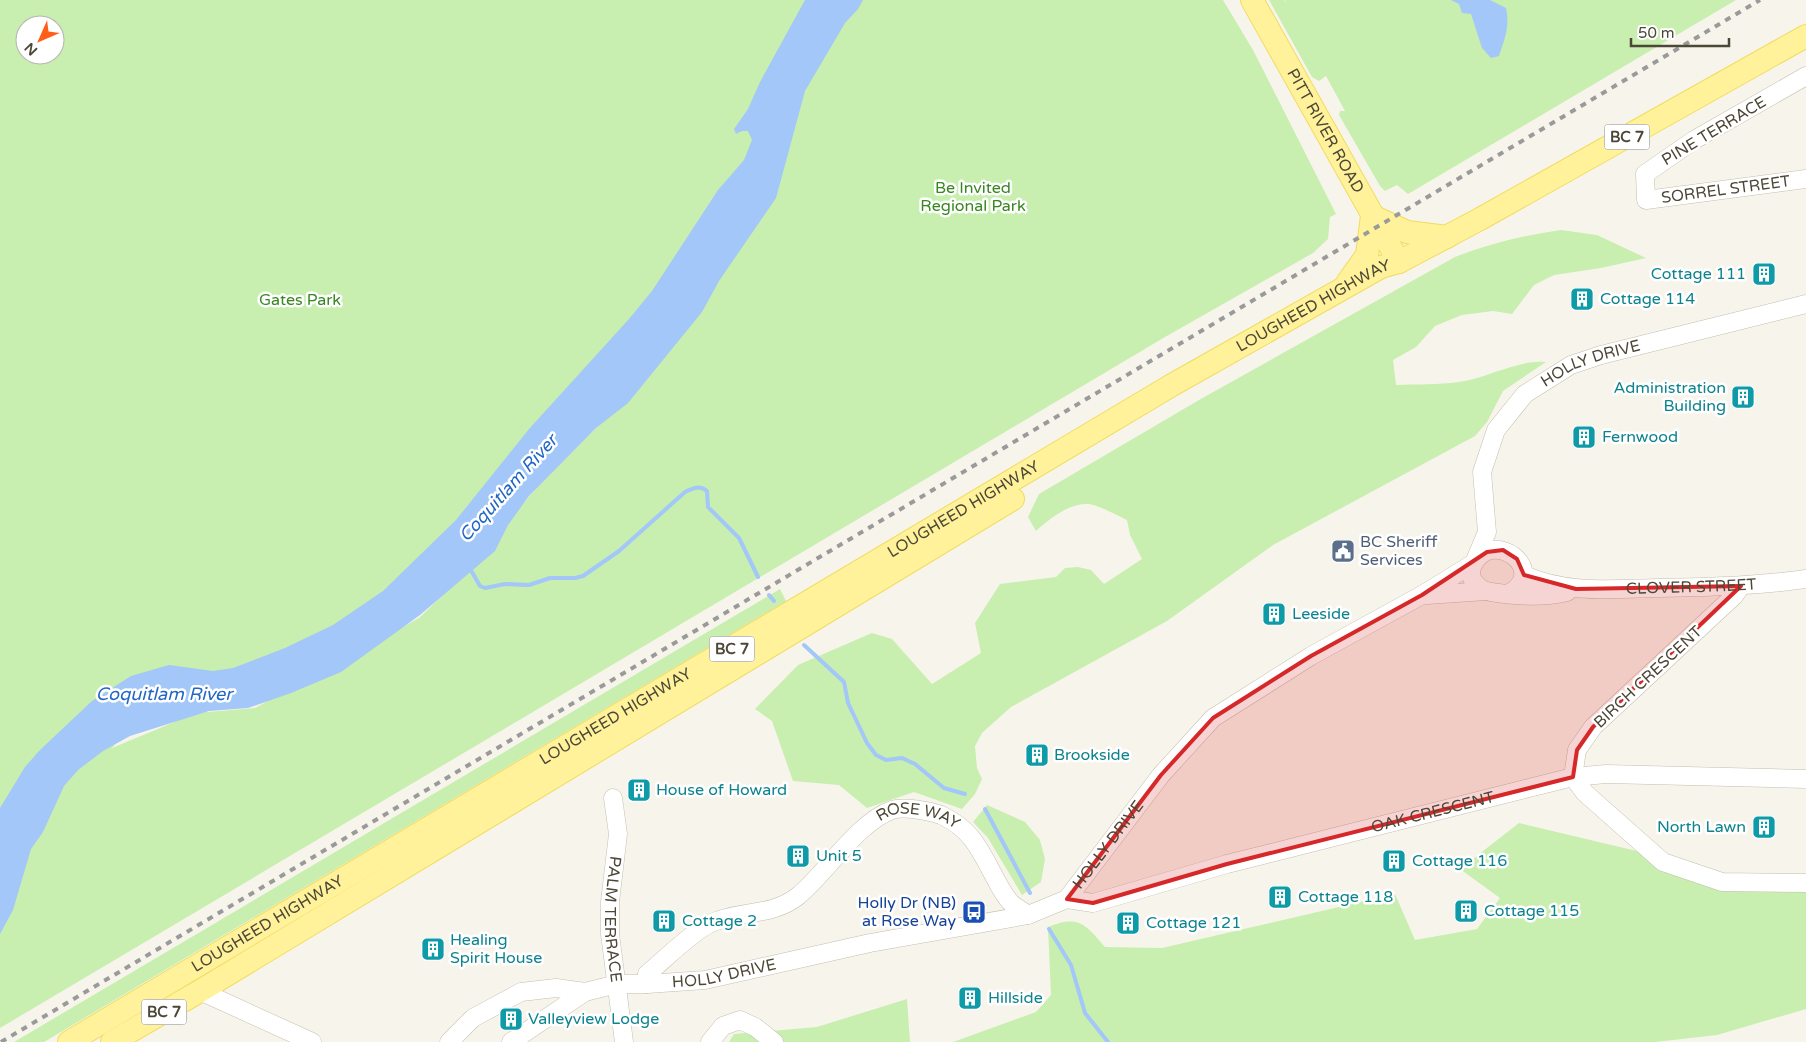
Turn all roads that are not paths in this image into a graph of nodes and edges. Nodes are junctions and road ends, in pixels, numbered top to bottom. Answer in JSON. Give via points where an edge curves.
{"nodes":[{"id":1,"x":1252,"y":0,"type":"edge"},
{"id":2,"x":1806,"y":36,"type":"edge"},
{"id":3,"x":1806,"y":76,"type":"edge"},
{"id":4,"x":1806,"y":179,"type":"edge"},
{"id":5,"x":1646,"y":200,"type":"joint"},
{"id":6,"x":1372,"y":216,"type":"junction"},
{"id":7,"x":1447,"y":237,"type":"junction"},
{"id":8,"x":1399,"y":262,"type":"junction"},
{"id":9,"x":1343,"y":288,"type":"junction"},
{"id":10,"x":1806,"y":304,"type":"edge"},
{"id":11,"x":1487,"y":532,"type":"junction"},
{"id":12,"x":1503,"y":550,"type":"junction"},
{"id":13,"x":1474,"y":563,"type":"junction"},
{"id":14,"x":1524,"y":575,"type":"junction"},
{"id":15,"x":1806,"y":579,"type":"edge"},
{"id":16,"x":1741,"y":586,"type":"junction"},
{"id":17,"x":1576,"y":589,"type":"junction"},
{"id":18,"x":1486,"y":591,"type":"junction"},
{"id":19,"x":1508,"y":594,"type":"junction"},
{"id":20,"x":1422,"y":595,"type":"junction"},
{"id":21,"x":1573,"y":777,"type":"junction"},
{"id":22,"x":1806,"y":779,"type":"edge"},
{"id":23,"x":613,"y":798,"type":"dead end"},
{"id":24,"x":1806,"y":882,"type":"edge"},
{"id":25,"x":1067,"y":899,"type":"junction"},
{"id":26,"x":1028,"y":915,"type":"junction"},
{"id":27,"x":617,"y":984,"type":"junction"},
{"id":28,"x":647,"y":984,"type":"junction"},
{"id":29,"x":540,"y":990,"type":"junction"},
{"id":30,"x":200,"y":991,"type":"junction"},
{"id":31,"x":585,"y":992,"type":"junction"},
{"id":32,"x":553,"y":1015,"type":"junction"},
{"id":33,"x":463,"y":1034,"type":"edge"},
{"id":34,"x":68,"y":1042,"type":"edge"},
{"id":35,"x":112,"y":1042,"type":"edge"},
{"id":36,"x":312,"y":1042,"type":"edge"},
{"id":37,"x":449,"y":1042,"type":"edge"},
{"id":38,"x":510,"y":1042,"type":"edge"},
{"id":39,"x":624,"y":1042,"type":"edge"},
{"id":40,"x":710,"y":1042,"type":"edge"},
{"id":41,"x":774,"y":1042,"type":"edge"}],
"edges":[{"from":1,"to":6,"type":"main road","name":"PITT RIVER ROAD"},
{"from":2,"to":7,"type":"main road","name":"LOUGHEED HIGHWAY","number":"BC 7"},
{"from":3,"to":5,"type":"street","name":"PINE TERRACE","via":[[1694,140],[1645,174]]},
{"from":4,"to":5,"type":"street","name":"SORREL STREET"},
{"from":6,"to":7,"type":"main road","via":[[1406,232]]},
{"from":6,"to":8,"type":"main road","name":"PITT RIVER ROAD"},
{"from":6,"to":9,"type":"main road","via":[[1367,255]]},
{"from":7,"to":8,"type":"main road","name":"LOUGHEED HIGHWAY","number":"BC 7"},
{"from":8,"to":9,"type":"main road","name":"LOUGHEED HIGHWAY","number":"BC 7","via":[[1381,267]]},
{"from":8,"to":30,"type":"main road","name":"LOUGHEED HIGHWAY","number":"BC 7","via":[[1382,280],[1180,397]]},
{"from":9,"to":34,"type":"main road","name":"LOUGHEED HIGHWAY","number":"BC 7","via":[[1172,385]]},
{"from":10,"to":11,"type":"street","name":"HOLLY DRIVE","via":[[1601,355],[1571,366],[1525,394],[1496,430],[1482,472]]},
{"from":11,"to":12,"type":"street"},
{"from":11,"to":13,"type":"street","name":"HOLLY DRIVE"},
{"from":12,"to":13,"type":"street","via":[[1487,552]]},
{"from":12,"to":14,"type":"street","via":[[1517,559]]},
{"from":13,"to":18,"type":"street","via":[[1472,580]]},
{"from":13,"to":20,"type":"street","name":"HOLLY DRIVE"},
{"from":14,"to":17,"type":"street","name":"CLOVER STREET","via":[[1540,582]]},
{"from":14,"to":19,"type":"street","via":[[1516,589]]},
{"from":15,"to":16,"type":"street","name":"CLOVER STREET"},
{"from":16,"to":17,"type":"street","name":"CLOVER STREET"},
{"from":16,"to":21,"type":"street","name":"BIRCH CRESCENT","via":[[1593,727],[1577,750]]},
{"from":17,"to":19,"type":"street","name":"CLOVER STREET","via":[[1554,595]]},
{"from":18,"to":19,"type":"street"},
{"from":18,"to":20,"type":"street","name":"HOLLY DRIVE"},
{"from":20,"to":25,"type":"street","name":"HOLLY DRIVE","via":[[1311,656],[1213,718],[1161,774]]},
{"from":21,"to":22,"type":"street","name":"OAK CRESCENT","via":[[1606,774]]},
{"from":21,"to":24,"type":"street","via":[[1585,792],[1663,862],[1722,882]]},
{"from":21,"to":25,"type":"street","name":"OAK CRESCENT","via":[[1227,864],[1094,903]]},
{"from":23,"to":27,"type":"street","name":"PALM TERRACE","via":[[618,834],[610,902],[610,934]]},
{"from":25,"to":26,"type":"street","name":"HOLLY DRIVE"},
{"from":26,"to":28,"type":"street","name":"HOLLY DRIVE","via":[[870,943],[705,980]]},
{"from":26,"to":28,"type":"street","name":"ROSE WAY","via":[[1002,892],[981,851],[959,825],[939,814],[893,809],[869,824],[798,895],[773,910],[736,915],[708,925],[647,974]]},
{"from":27,"to":28,"type":"street","name":"HOLLY DRIVE"},
{"from":27,"to":31,"type":"street","name":"HOLLY DRIVE"},
{"from":27,"to":39,"type":"street","name":"PALM TERRACE"},
{"from":29,"to":31,"type":"street","via":[[556,988]]},
{"from":29,"to":32,"type":"street","via":[[553,998],[558,1006]]},
{"from":29,"to":33,"type":"street","via":[[521,992],[488,1008]]},
{"from":30,"to":35,"type":"main road","name":"LOUGHEED HIGHWAY","number":"BC 7"},
{"from":30,"to":36,"type":"street"},
{"from":31,"to":32,"type":"street"},
{"from":32,"to":38,"type":"street"},
{"from":33,"to":37,"type":"street"},
{"from":40,"to":41,"type":"street","via":[[723,1026],[740,1020]]}]}
